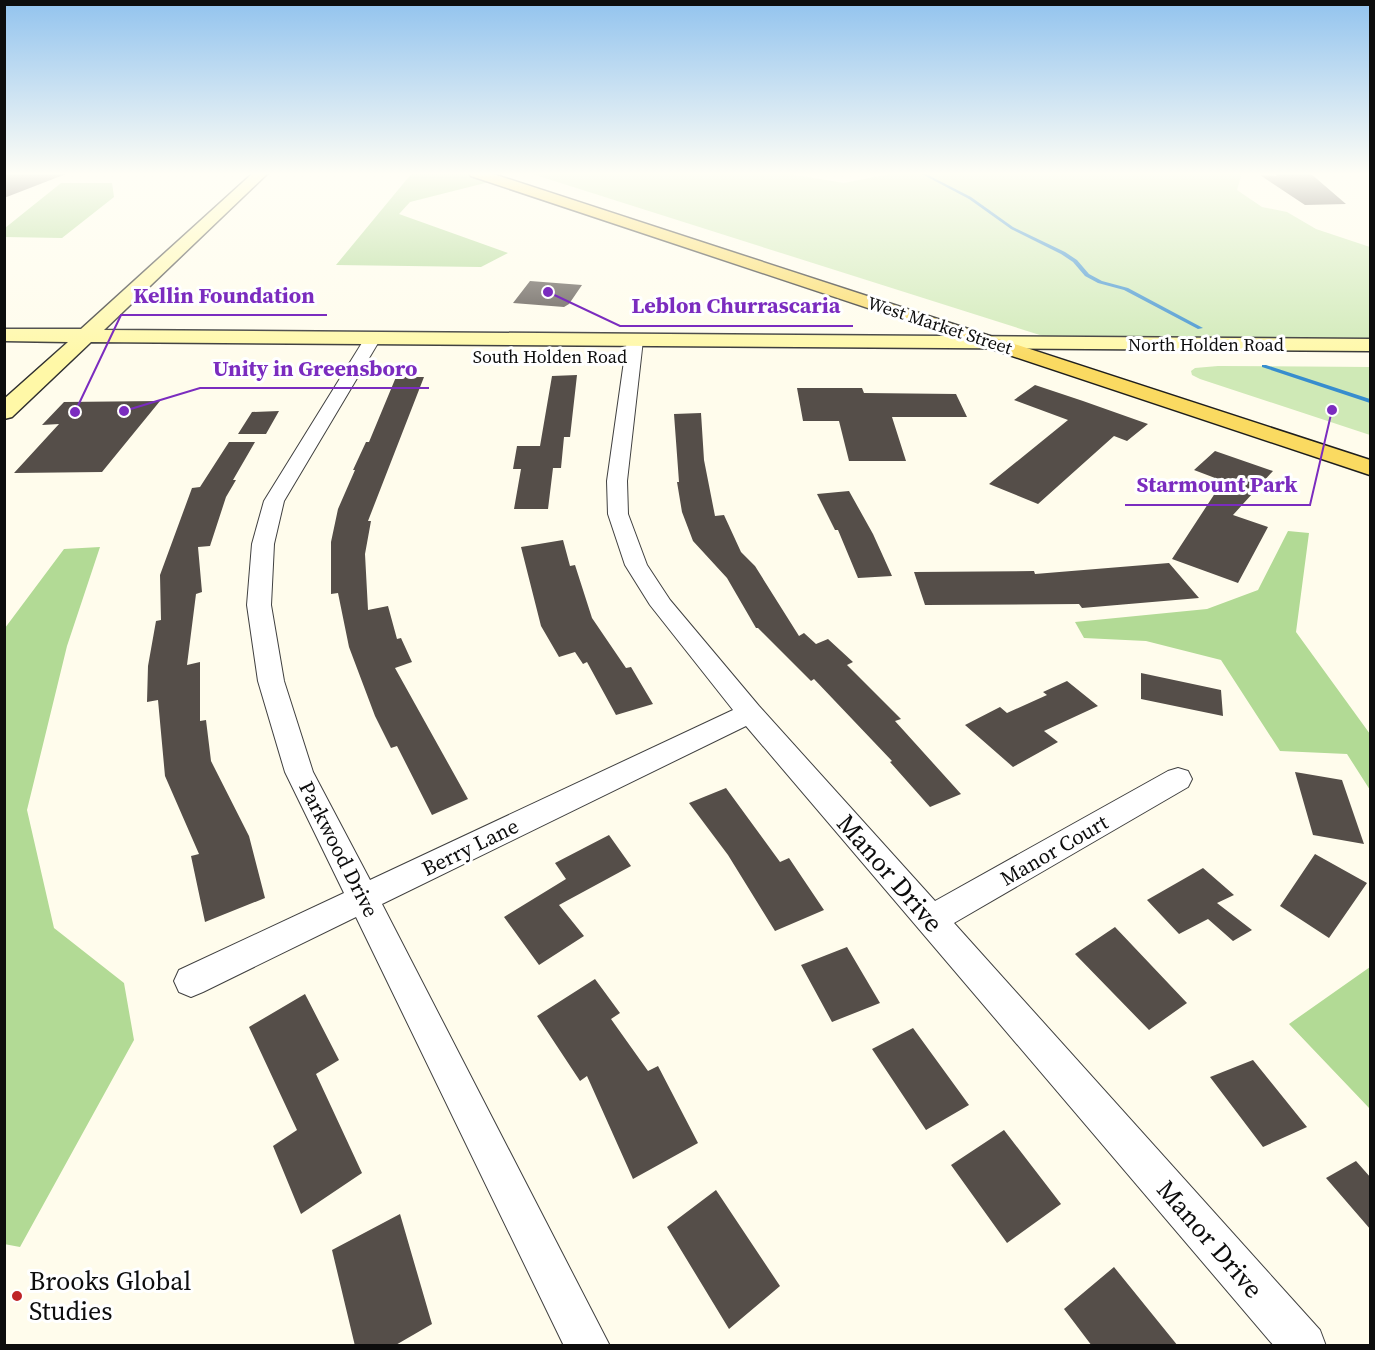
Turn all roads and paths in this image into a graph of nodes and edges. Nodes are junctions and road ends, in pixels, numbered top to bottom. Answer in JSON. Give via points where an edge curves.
{"nodes":[{"id":1,"x":193,"y":236,"type":"edge"},
{"id":2,"x":669,"y":236,"type":"edge"},
{"id":3,"x":701,"y":236,"type":"edge"},
{"id":4,"x":4,"y":334,"type":"edge"},
{"id":5,"x":87,"y":334,"type":"junction"},
{"id":6,"x":992,"y":342,"type":"junction"},
{"id":7,"x":1371,"y":345,"type":"edge"},
{"id":8,"x":368,"y":347,"type":"junction"},
{"id":9,"x":634,"y":348,"type":"junction"},
{"id":10,"x":1041,"y":351,"type":"junction"},
{"id":11,"x":4,"y":353,"type":"edge"},
{"id":12,"x":68,"y":353,"type":"junction"},
{"id":13,"x":1371,"y":359,"type":"edge"},
{"id":14,"x":1096,"y":360,"type":"junction"},
{"id":15,"x":4,"y":412,"type":"edge"},
{"id":16,"x":1371,"y":447,"type":"edge"},
{"id":17,"x":1371,"y":468,"type":"edge"},
{"id":18,"x":750,"y":713,"type":"junction"},
{"id":19,"x":1178,"y":779,"type":"dead end"},
{"id":20,"x":364,"y":898,"type":"junction"},
{"id":21,"x":931,"y":920,"type":"junction"},
{"id":22,"x":190,"y":981,"type":"dead end"},
{"id":23,"x":588,"y":1346,"type":"edge"},
{"id":24,"x":1304,"y":1346,"type":"edge"}],
"edges":[{"from":1,"to":5,"type":"main road"},
{"from":2,"to":6,"type":"main road","name":"West Market Street"},
{"from":3,"to":10,"type":"main road","name":"West Market Street"},
{"from":4,"to":5,"type":"main road","name":"South Holden Road"},
{"from":5,"to":8,"type":"main road","name":"South Holden Road"},
{"from":5,"to":12,"type":"main road"},
{"from":6,"to":9,"type":"main road","name":"South Holden Road"},
{"from":6,"to":10,"type":"main road","name":"South Holden Road"},
{"from":7,"to":10,"type":"main road","name":"North Holden Road"},
{"from":8,"to":9,"type":"main road","name":"South Holden Road"},
{"from":8,"to":12,"type":"main road","name":"South Holden Road"},
{"from":8,"to":20,"type":"street","name":"Parkwood Drive","via":[[274,501],[263,544],[259,605],[271,681],[299,772]]},
{"from":9,"to":10,"type":"main road","name":"South Holden Road"},
{"from":9,"to":18,"type":"street","name":"Manor Drive","via":[[617,481],[618,514],[636,565],[662,605]]},
{"from":10,"to":14,"type":"main road","name":"South Holden Road"},
{"from":10,"to":17,"type":"main road","name":"West Market Street"},
{"from":11,"to":12,"type":"main road","name":"South Holden Road"},
{"from":12,"to":15,"type":"main road"},
{"from":13,"to":14,"type":"main road","name":"North Holden Road"},
{"from":14,"to":16,"type":"main road"},
{"from":18,"to":20,"type":"street","name":"Berry Lane"},
{"from":18,"to":21,"type":"street","name":"Manor Drive"},
{"from":19,"to":21,"type":"street","name":"Manor Court"},
{"from":20,"to":22,"type":"street","name":"Berry Lane"},
{"from":20,"to":23,"type":"street","name":"Parkwood Drive"},
{"from":21,"to":24,"type":"street","name":"Manor Drive"}]}
